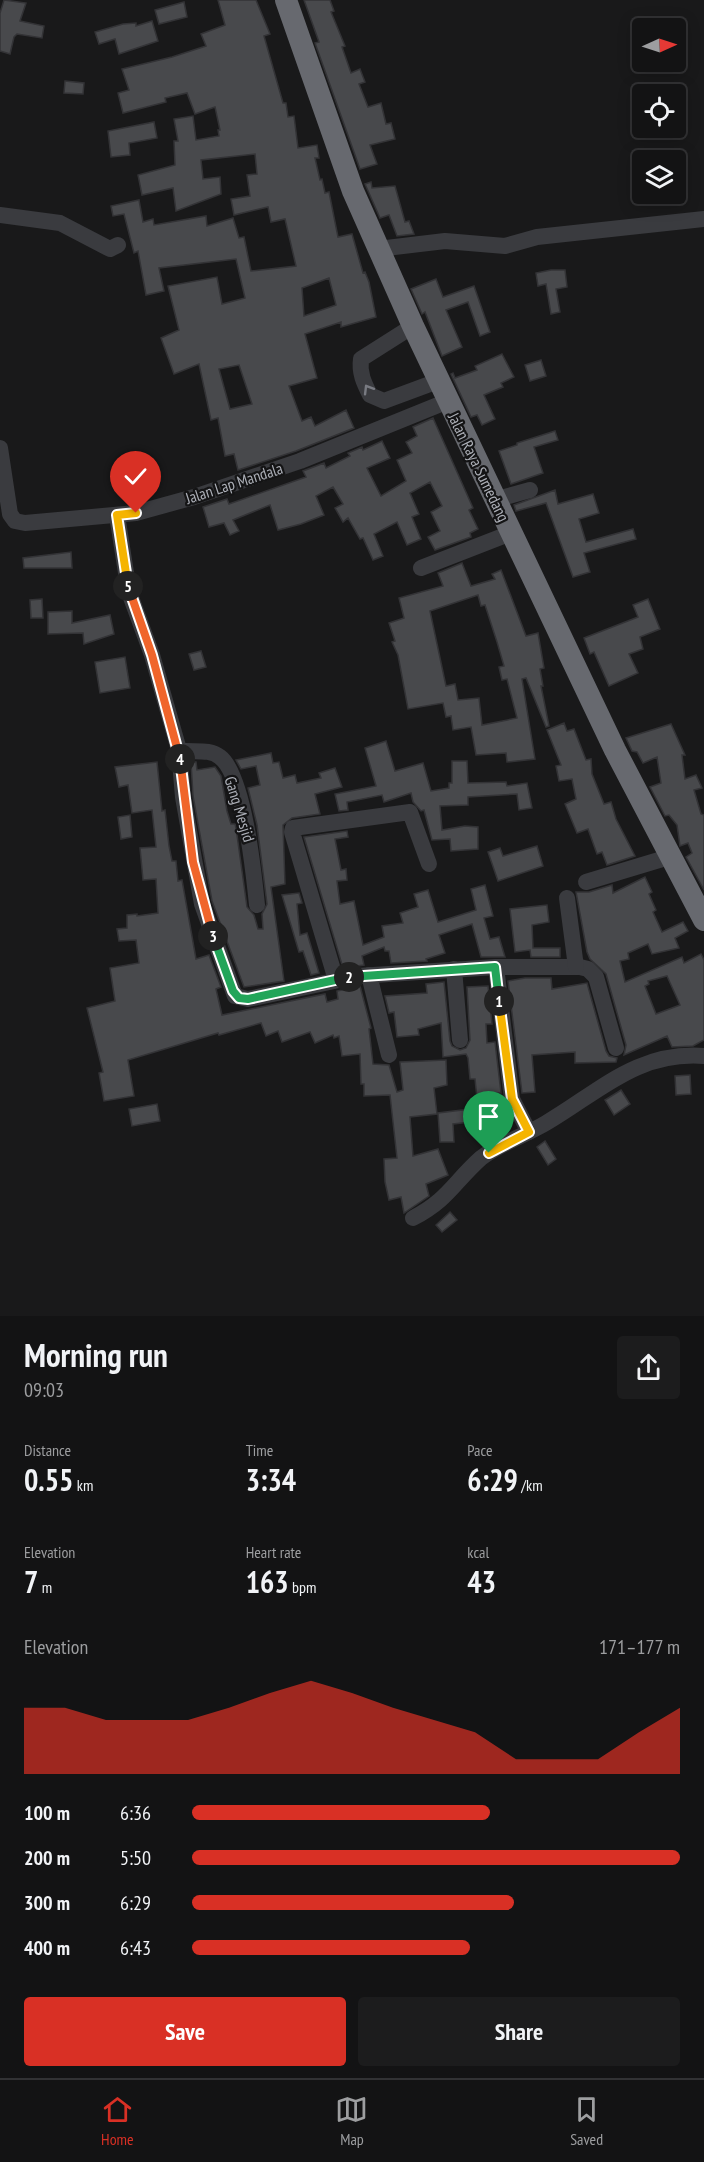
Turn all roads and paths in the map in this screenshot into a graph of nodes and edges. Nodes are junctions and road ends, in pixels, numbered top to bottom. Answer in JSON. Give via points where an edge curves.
{"nodes":[{"id":1,"x":286,"y":0,"type":"edge"},
{"id":2,"x":0,"y":215,"type":"edge"},
{"id":3,"x":704,"y":219,"type":"edge"},
{"id":4,"x":118,"y":245,"type":"dead end"},
{"id":5,"x":378,"y":249,"type":"junction"},
{"id":6,"x":413,"y":326,"type":"junction"},
{"id":7,"x":438,"y":381,"type":"junction"},
{"id":8,"x":448,"y":401,"type":"junction"},
{"id":9,"x":0,"y":448,"type":"edge"},
{"id":10,"x":530,"y":490,"type":"dead end"},
{"id":11,"x":494,"y":500,"type":"junction"},
{"id":12,"x":117,"y":515,"type":"junction"},
{"id":13,"x":511,"y":533,"type":"junction"},
{"id":14,"x":421,"y":568,"type":"dead end"},
{"id":15,"x":179,"y":750,"type":"junction"},
{"id":16,"x":669,"y":857,"type":"junction"},
{"id":17,"x":429,"y":864,"type":"dead end"},
{"id":18,"x":586,"y":882,"type":"dead end"},
{"id":19,"x":567,"y":898,"type":"dead end"},
{"id":20,"x":257,"y":905,"type":"dead end"},
{"id":21,"x":704,"y":920,"type":"edge"},
{"id":22,"x":495,"y":967,"type":"junction"},
{"id":23,"x":576,"y":967,"type":"junction"},
{"id":24,"x":454,"y":969,"type":"junction"},
{"id":25,"x":369,"y":975,"type":"junction"},
{"id":26,"x":336,"y":980,"type":"junction"},
{"id":27,"x":460,"y":1040,"type":"dead end"},
{"id":28,"x":616,"y":1048,"type":"dead end"},
{"id":29,"x":389,"y":1055,"type":"dead end"},
{"id":30,"x":704,"y":1056,"type":"edge"},
{"id":31,"x":529,"y":1132,"type":"junction"},
{"id":32,"x":413,"y":1218,"type":"dead end"}],
"edges":[{"from":1,"to":5,"type":"highway","name":"Jalan Raya Sumedang","via":[[328,125]]},
{"from":2,"to":4,"type":"street","via":[[60,223],[110,249]]},
{"from":3,"to":5,"type":"street","via":[[537,237],[505,246],[445,240]]},
{"from":5,"to":6,"type":"highway","name":"Jalan Raya Sumedang"},
{"from":6,"to":7,"type":"highway","name":"Jalan Raya Sumedang"},
{"from":7,"to":6,"type":"street","one_way":true,"via":[[384,401],[370,395],[363,380],[361,359]]},
{"from":7,"to":8,"type":"highway","name":"Jalan Raya Sumedang"},
{"from":8,"to":11,"type":"highway","name":"Jalan Raya Sumedang"},
{"from":8,"to":12,"type":"street","name":"Jalan Lap Mandala","via":[[300,461],[194,497]]},
{"from":9,"to":12,"type":"street","name":"Jalan Lap Mandala","via":[[10,514],[18,523]]},
{"from":10,"to":11,"type":"street"},
{"from":11,"to":13,"type":"highway","name":"Jalan Raya Sumedang"},
{"from":12,"to":15,"type":"street","via":[[129,592]]},
{"from":13,"to":14,"type":"street"},
{"from":13,"to":16,"type":"highway","name":"Jalan Raya Sumedang"},
{"from":15,"to":20,"type":"street","name":"Gang Mesjid","via":[[213,753],[225,762],[237,789],[252,848]]},
{"from":15,"to":26,"type":"street","via":[[202,904],[236,996],[248,999]]},
{"from":16,"to":18,"type":"street"},
{"from":16,"to":21,"type":"highway","name":"Jalan Raya Sumedang"},
{"from":17,"to":26,"type":"street","via":[[410,812],[293,828]]},
{"from":19,"to":23,"type":"street"},
{"from":22,"to":23,"type":"street"},
{"from":22,"to":24,"type":"street"},
{"from":22,"to":31,"type":"street","via":[[512,1099]]},
{"from":23,"to":28,"type":"street","via":[[588,969],[596,977]]},
{"from":24,"to":25,"type":"street"},
{"from":24,"to":27,"type":"street"},
{"from":25,"to":26,"type":"street"},
{"from":25,"to":29,"type":"street"},
{"from":30,"to":31,"type":"street","via":[[668,1059],[630,1069]]},
{"from":31,"to":32,"type":"street","via":[[482,1158],[436,1206]]}]}
